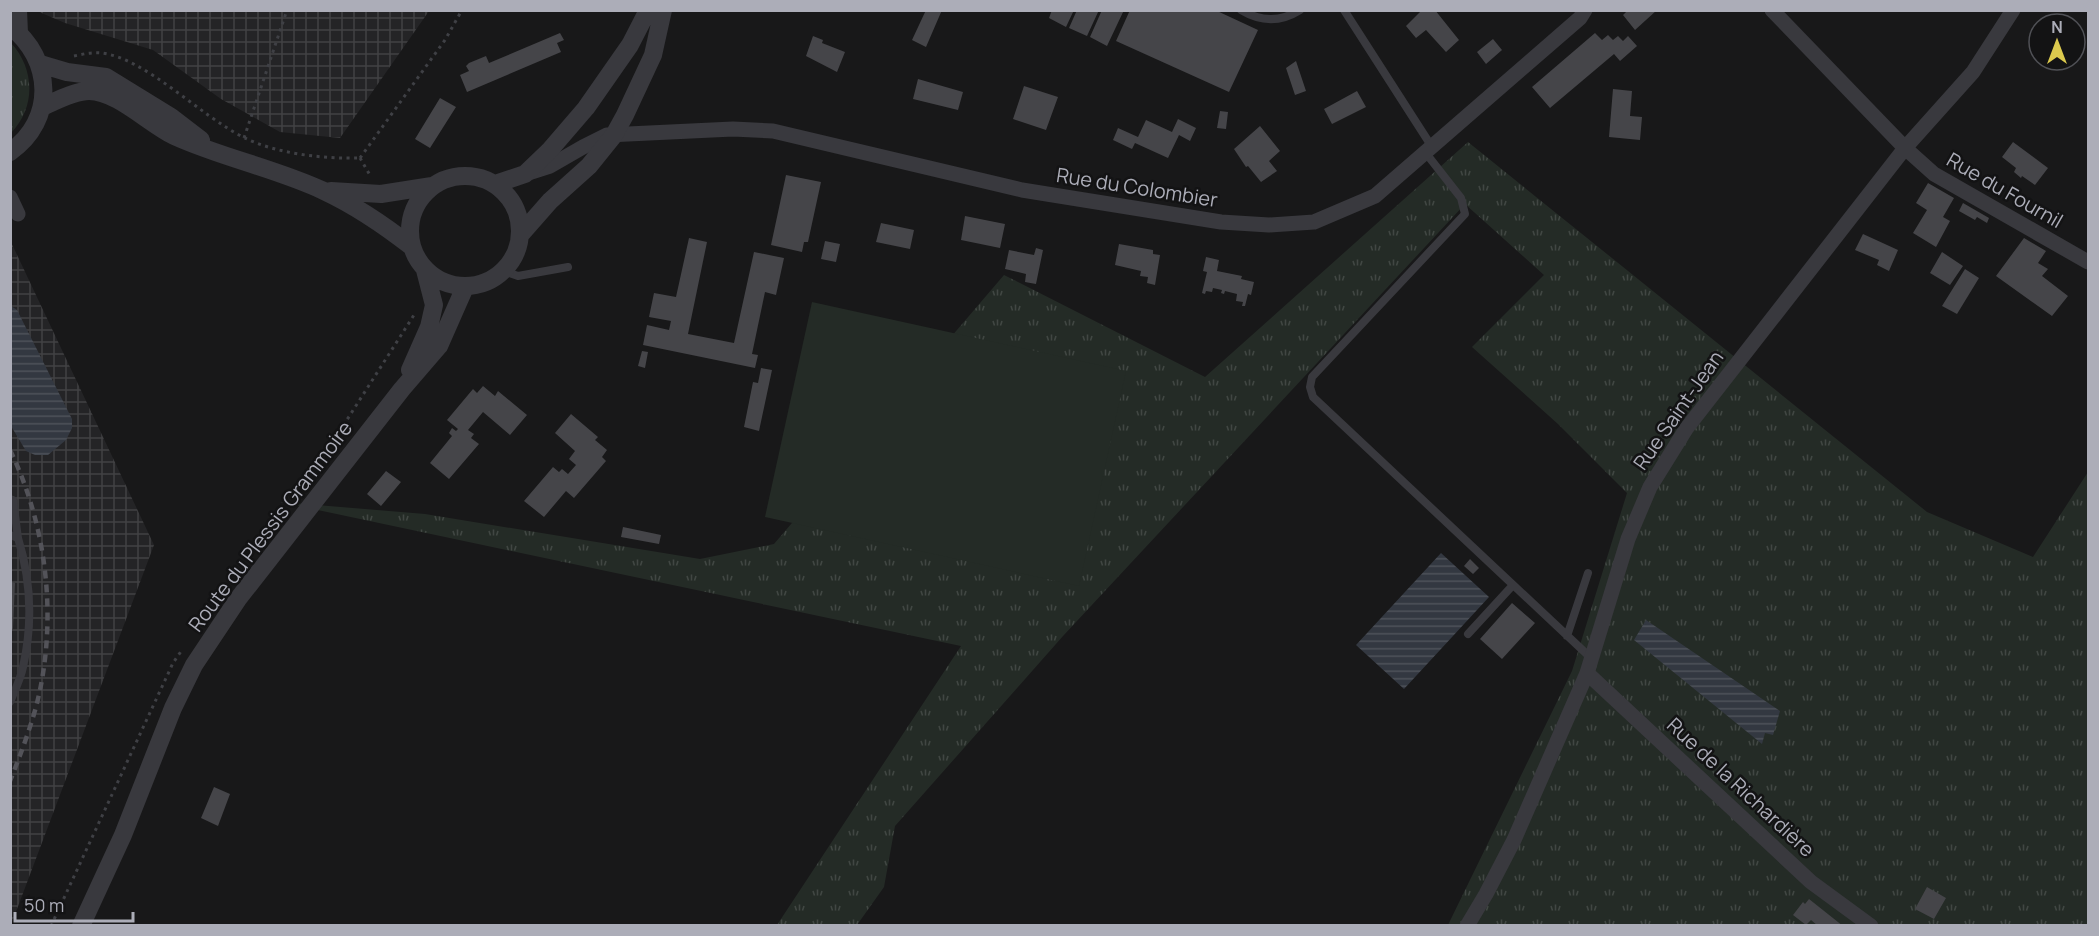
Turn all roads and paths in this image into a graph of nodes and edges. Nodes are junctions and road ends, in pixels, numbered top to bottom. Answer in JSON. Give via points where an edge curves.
{"nodes":[{"id":1,"x":18,"y":10,"type":"edge"},
{"id":2,"x":287,"y":10,"type":"edge"},
{"id":3,"x":462,"y":10,"type":"edge"},
{"id":4,"x":648,"y":10,"type":"edge"},
{"id":5,"x":663,"y":10,"type":"edge"},
{"id":6,"x":1241,"y":10,"type":"edge"},
{"id":7,"x":1300,"y":10,"type":"edge"},
{"id":8,"x":1344,"y":10,"type":"edge"},
{"id":9,"x":1586,"y":10,"type":"edge"},
{"id":10,"x":1772,"y":10,"type":"edge"},
{"id":11,"x":2013,"y":10,"type":"edge"},
{"id":12,"x":14,"y":30,"type":"edge"},
{"id":13,"x":67,"y":59,"type":"dead end"},
{"id":14,"x":40,"y":64,"type":"junction"},
{"id":15,"x":42,"y":107,"type":"junction"},
{"id":16,"x":614,"y":135,"type":"junction"},
{"id":17,"x":244,"y":138,"type":"junction"},
{"id":18,"x":1905,"y":148,"type":"junction"},
{"id":19,"x":1429,"y":149,"type":"junction"},
{"id":20,"x":10,"y":152,"type":"edge"},
{"id":21,"x":219,"y":154,"type":"junction"},
{"id":22,"x":360,"y":158,"type":"junction"},
{"id":23,"x":525,"y":174,"type":"junction"},
{"id":24,"x":375,"y":180,"type":"dead end"},
{"id":25,"x":495,"y":184,"type":"junction"},
{"id":26,"x":432,"y":186,"type":"junction"},
{"id":27,"x":323,"y":190,"type":"junction"},
{"id":28,"x":10,"y":197,"type":"edge"},
{"id":29,"x":18,"y":214,"type":"dead end"},
{"id":30,"x":521,"y":234,"type":"junction"},
{"id":31,"x":412,"y":247,"type":"junction"},
{"id":32,"x":2088,"y":262,"type":"edge"},
{"id":33,"x":568,"y":267,"type":"dead end"},
{"id":34,"x":425,"y":270,"type":"junction"},
{"id":35,"x":504,"y":271,"type":"junction"},
{"id":36,"x":465,"y":287,"type":"junction"},
{"id":37,"x":402,"y":389,"type":"junction"},
{"id":38,"x":10,"y":499,"type":"edge"},
{"id":39,"x":14,"y":536,"type":"edge"},
{"id":40,"x":1588,"y":573,"type":"dead end"},
{"id":41,"x":1513,"y":585,"type":"junction"},
{"id":42,"x":1468,"y":634,"type":"dead end"},
{"id":43,"x":1567,"y":636,"type":"junction"},
{"id":44,"x":1590,"y":666,"type":"junction"},
{"id":45,"x":10,"y":702,"type":"edge"},
{"id":46,"x":81,"y":926,"type":"edge"},
{"id":47,"x":1467,"y":926,"type":"edge"},
{"id":48,"x":1871,"y":926,"type":"edge"}],
"edges":[{"from":1,"to":12,"type":"street"},
{"from":2,"to":17,"type":"path"},
{"from":3,"to":22,"type":"path","via":[[445,40]]},
{"from":4,"to":23,"type":"street","via":[[630,45],[586,108]]},
{"from":5,"to":16,"type":"street","via":[[653,55]]},
{"from":6,"to":7,"type":"lane","via":[[1274,20]]},
{"from":8,"to":19,"type":"lane"},
{"from":9,"to":19,"type":"street","name":"Rue du Colombier"},
{"from":10,"to":18,"type":"street","name":"Rue du Fournil"},
{"from":11,"to":18,"type":"street","name":"Rue Saint-Jean","via":[[1973,72]]},
{"from":12,"to":14,"type":"street","via":[[31,47]]},
{"from":13,"to":17,"type":"path","via":[[102,53],[135,65]]},
{"from":14,"to":15,"type":"street"},
{"from":14,"to":21,"type":"street","via":[[106,77],[171,117]]},
{"from":15,"to":20,"type":"street","via":[[25,140]]},
{"from":15,"to":21,"type":"street","via":[[90,91],[111,97],[172,135]]},
{"from":16,"to":19,"type":"street","name":"Rue du Colombier","via":[[733,129],[773,131],[1022,190],[1221,222],[1269,225],[1314,222],[1375,196]]},
{"from":16,"to":23,"type":"street","name":"Rue du Colombier"},
{"from":16,"to":30,"type":"street","via":[[589,166]]},
{"from":17,"to":22,"type":"path","via":[[295,153]]},
{"from":18,"to":32,"type":"street","name":"Rue du Fournil","via":[[1934,174]]},
{"from":18,"to":44,"type":"street","name":"Rue Saint-Jean","via":[[1686,429],[1656,477],[1628,539]]},
{"from":19,"to":41,"type":"lane","via":[[1461,198],[1465,214],[1312,377],[1310,387],[1319,405]]},
{"from":21,"to":27,"type":"street"},
{"from":22,"to":24,"type":"path"},
{"from":23,"to":25,"type":"street"},
{"from":25,"to":26,"type":"street","via":[[463,175]]},
{"from":25,"to":30,"type":"street","via":[[515,206]]},
{"from":26,"to":27,"type":"street","via":[[381,194]]},
{"from":26,"to":31,"type":"street","via":[[412,213]]},
{"from":27,"to":31,"type":"street","via":[[376,219]]},
{"from":28,"to":29,"type":"street"},
{"from":30,"to":35,"type":"street","via":[[519,248]]},
{"from":31,"to":34,"type":"street"},
{"from":33,"to":35,"type":"lane","via":[[518,276]]},
{"from":34,"to":36,"type":"street","via":[[450,285]]},
{"from":34,"to":37,"type":"street","name":"Route du Plessis Grammoire","via":[[434,305],[429,327]]},
{"from":35,"to":36,"type":"street","via":[[486,282]]},
{"from":36,"to":37,"type":"street","name":"Route du Plessis Grammoire","via":[[439,346]]},
{"from":37,"to":46,"type":"street","name":"Route du Plessis Grammoire","via":[[238,599],[194,665]]},
{"from":38,"to":39,"type":"lane"},
{"from":39,"to":45,"type":"lane","via":[[26,563],[30,616],[23,668]]},
{"from":40,"to":43,"type":"lane"},
{"from":41,"to":42,"type":"lane"},
{"from":41,"to":43,"type":"lane"},
{"from":43,"to":44,"type":"lane"},
{"from":44,"to":47,"type":"street","name":"Rue Saint-Jean","via":[[1515,840]]},
{"from":44,"to":48,"type":"street","name":"Rue de la Richardière","via":[[1811,882]]}]}
